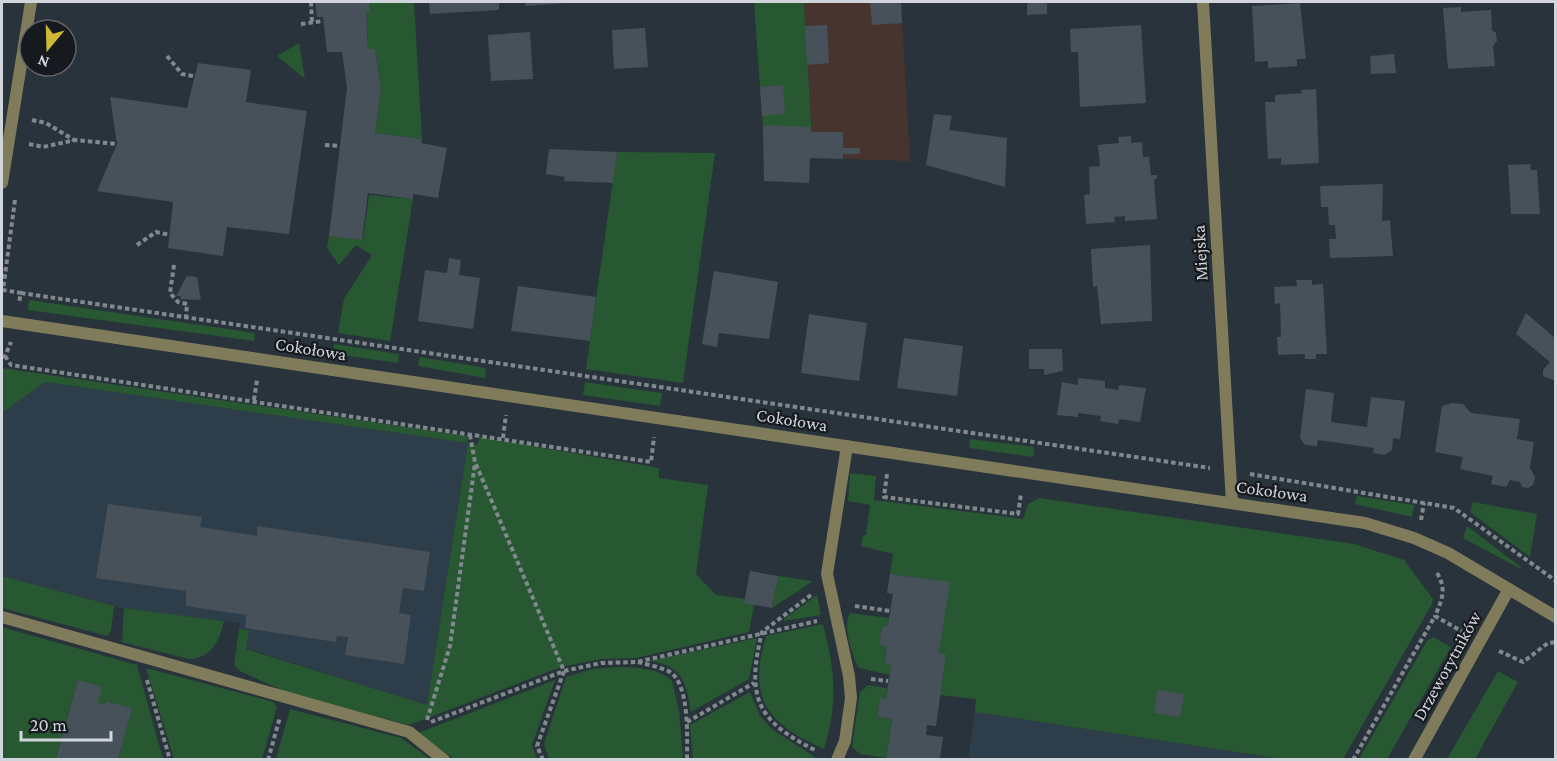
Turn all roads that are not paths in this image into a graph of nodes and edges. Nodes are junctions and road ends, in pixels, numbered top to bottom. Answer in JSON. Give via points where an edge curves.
{"nodes":[{"id":1,"x":31,"y":2,"type":"edge"},
{"id":2,"x":1203,"y":2,"type":"edge"},
{"id":3,"x":2,"y":183,"type":"edge"},
{"id":4,"x":2,"y":321,"type":"edge"},
{"id":5,"x":847,"y":446,"type":"junction"},
{"id":6,"x":1232,"y":503,"type":"junction"},
{"id":7,"x":1509,"y":589,"type":"junction"},
{"id":8,"x":2,"y":617,"type":"edge"},
{"id":9,"x":1556,"y":617,"type":"edge"},
{"id":10,"x":444,"y":759,"type":"edge"},
{"id":11,"x":838,"y":759,"type":"edge"},
{"id":12,"x":1414,"y":759,"type":"edge"}],
"edges":[{"from":1,"to":3,"type":"street"},
{"from":2,"to":6,"type":"street","name":"Miejska"},
{"from":4,"to":5,"type":"street","name":"Cokołowa"},
{"from":5,"to":6,"type":"street","name":"Cokołowa"},
{"from":5,"to":11,"type":"street","via":[[827,584],[851,698],[845,741]]},
{"from":6,"to":7,"type":"street","name":"Cokołowa","via":[[1365,523],[1414,538],[1467,562]]},
{"from":7,"to":9,"type":"street","name":"Cokołowa"},
{"from":7,"to":12,"type":"street","name":"Drzeworytników"},
{"from":8,"to":10,"type":"street","via":[[409,732]]}]}
